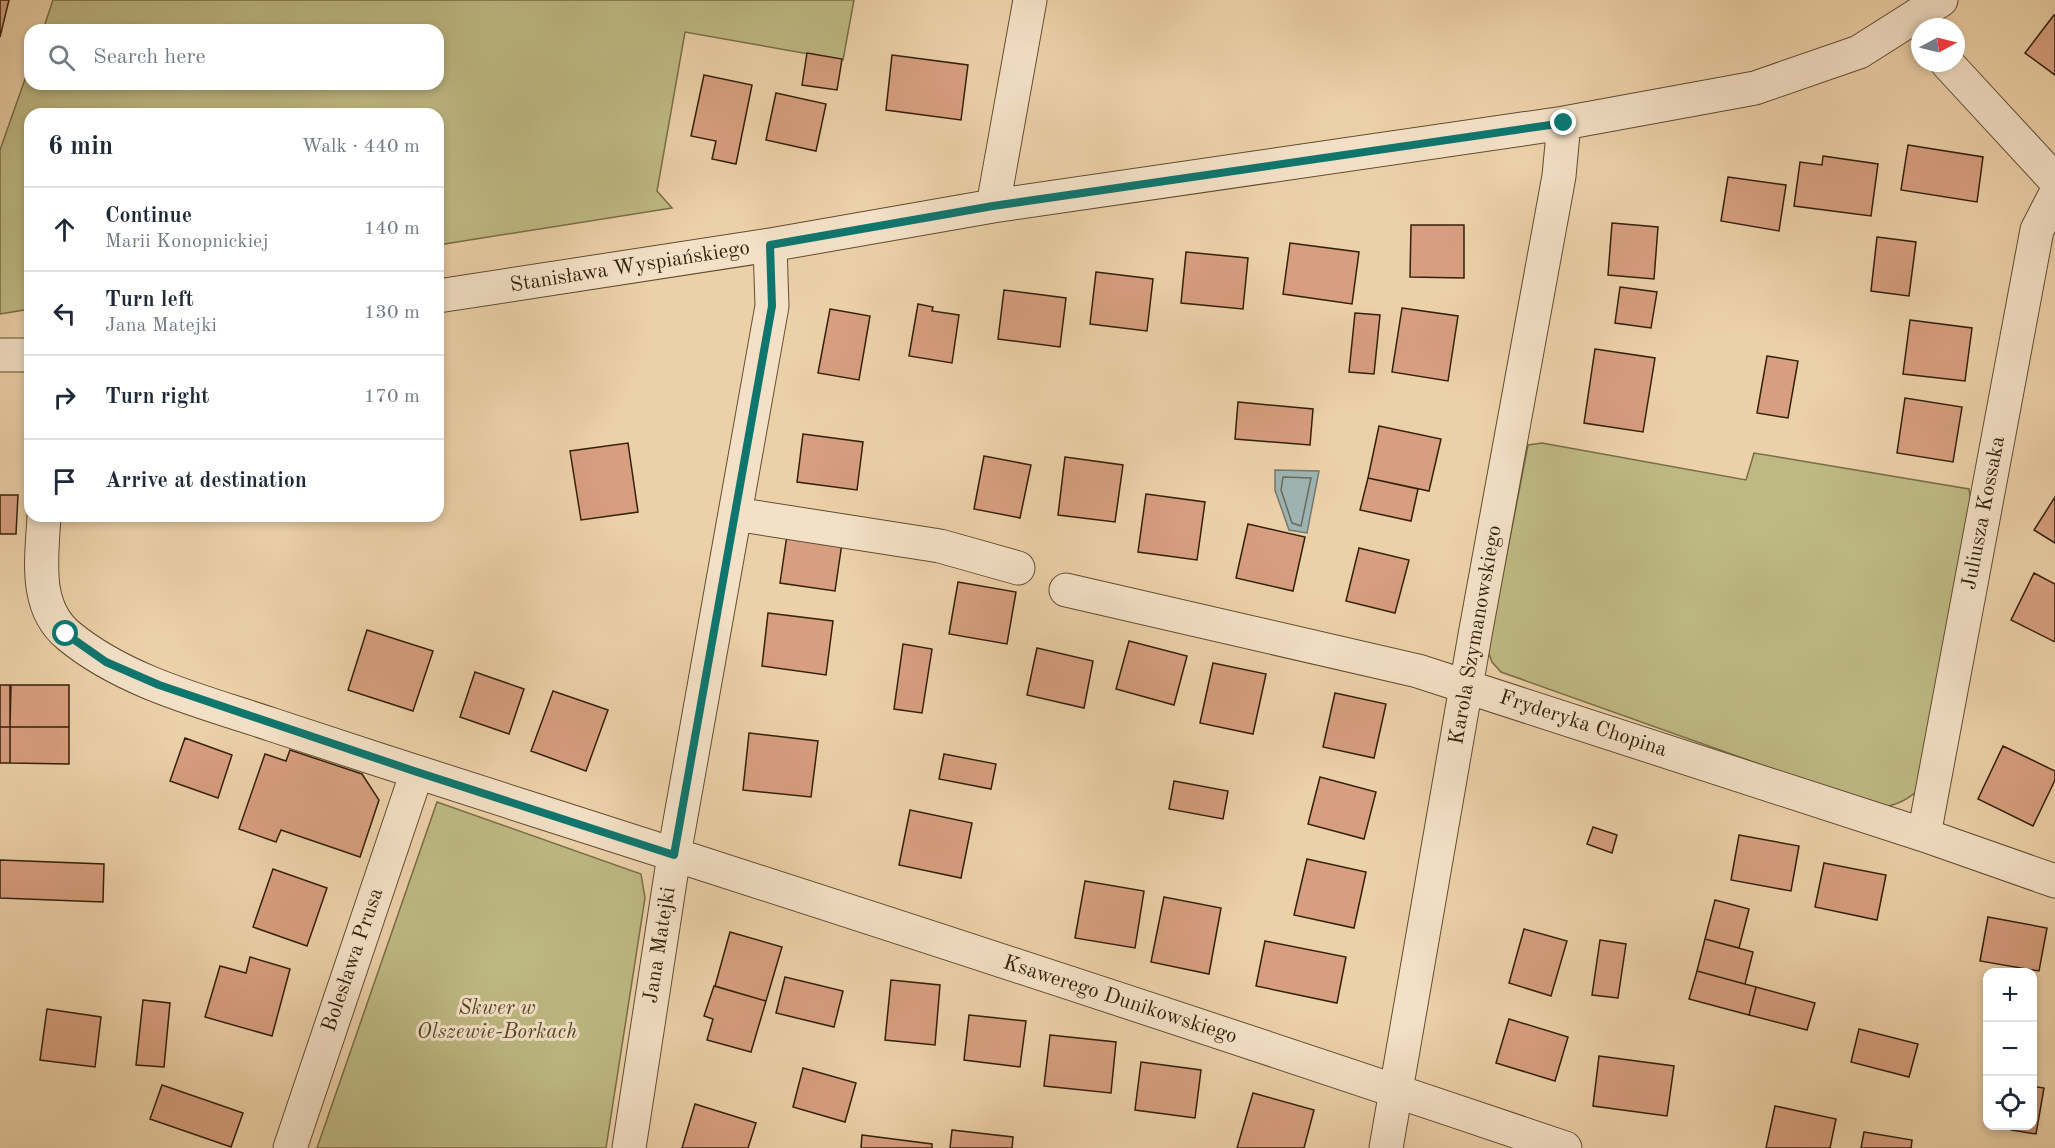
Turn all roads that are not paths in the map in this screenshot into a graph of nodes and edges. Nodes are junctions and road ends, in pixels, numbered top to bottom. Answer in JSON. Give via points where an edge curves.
{"nodes":[{"id":1,"x":1030,"y":0,"type":"edge"},
{"id":2,"x":1941,"y":0,"type":"edge"},
{"id":3,"x":1912,"y":16,"type":"edge"},
{"id":4,"x":1955,"y":72,"type":"edge"},
{"id":5,"x":1564,"y":123,"type":"junction"},
{"id":6,"x":2055,"y":180,"type":"edge"},
{"id":7,"x":2055,"y":195,"type":"edge"},
{"id":8,"x":993,"y":206,"type":"junction"},
{"id":9,"x":770,"y":245,"type":"junction"},
{"id":10,"x":444,"y":295,"type":"edge"},
{"id":11,"x":0,"y":355,"type":"edge"},
{"id":12,"x":24,"y":355,"type":"edge"},
{"id":13,"x":735,"y":514,"type":"junction"},
{"id":14,"x":44,"y":522,"type":"edge"},
{"id":15,"x":1018,"y":568,"type":"dead end"},
{"id":16,"x":1066,"y":590,"type":"dead end"},
{"id":17,"x":1466,"y":686,"type":"junction"},
{"id":18,"x":417,"y":772,"type":"junction"},
{"id":19,"x":1924,"y":835,"type":"junction"},
{"id":20,"x":674,"y":855,"type":"junction"},
{"id":21,"x":2055,"y":881,"type":"edge"},
{"id":22,"x":1396,"y":1091,"type":"junction"},
{"id":23,"x":290,"y":1148,"type":"edge"},
{"id":24,"x":629,"y":1148,"type":"edge"},
{"id":25,"x":1386,"y":1148,"type":"edge"},
{"id":26,"x":1565,"y":1148,"type":"edge"}],
"edges":[{"from":1,"to":8,"type":"street"},
{"from":2,"to":3,"type":"street","name":"Stanisława Wyspiańskiego"},
{"from":3,"to":5,"type":"street","name":"Stanisława Wyspiańskiego","via":[[1860,52],[1755,88]]},
{"from":4,"to":6,"type":"street"},
{"from":5,"to":8,"type":"street","name":"Stanisława Wyspiańskiego"},
{"from":5,"to":17,"type":"street","name":"Karola Szymanowskiego","via":[[1559,176]]},
{"from":7,"to":19,"type":"street","name":"Juliusza Kossaka","via":[[2037,230]]},
{"from":8,"to":9,"type":"street","name":"Stanisława Wyspiańskiego"},
{"from":9,"to":10,"type":"street","name":"Stanisława Wyspiańskiego"},
{"from":9,"to":13,"type":"street","name":"Jana Matejki","via":[[772,306]]},
{"from":11,"to":12,"type":"street"},
{"from":13,"to":15,"type":"street","via":[[940,546]]},
{"from":13,"to":20,"type":"street","name":"Jana Matejki"},
{"from":14,"to":18,"type":"street","name":"Ksawerego Dunikowskiego","via":[[41,570],[46,607],[66,634],[106,662],[159,685]]},
{"from":16,"to":17,"type":"street","name":"Fryderyka Chopina","via":[[1418,671]]},
{"from":17,"to":19,"type":"street","name":"Fryderyka Chopina"},
{"from":17,"to":22,"type":"street","name":"Karola Szymanowskiego"},
{"from":18,"to":20,"type":"street","name":"Ksawerego Dunikowskiego"},
{"from":18,"to":23,"type":"street","name":"Bolesława Prusa"},
{"from":19,"to":21,"type":"street","name":"Fryderyka Chopina"},
{"from":20,"to":22,"type":"street","name":"Ksawerego Dunikowskiego"},
{"from":20,"to":24,"type":"street","name":"Jana Matejki"},
{"from":22,"to":25,"type":"street","name":"Karola Szymanowskiego"},
{"from":22,"to":26,"type":"street","name":"Ksawerego Dunikowskiego"}]}
